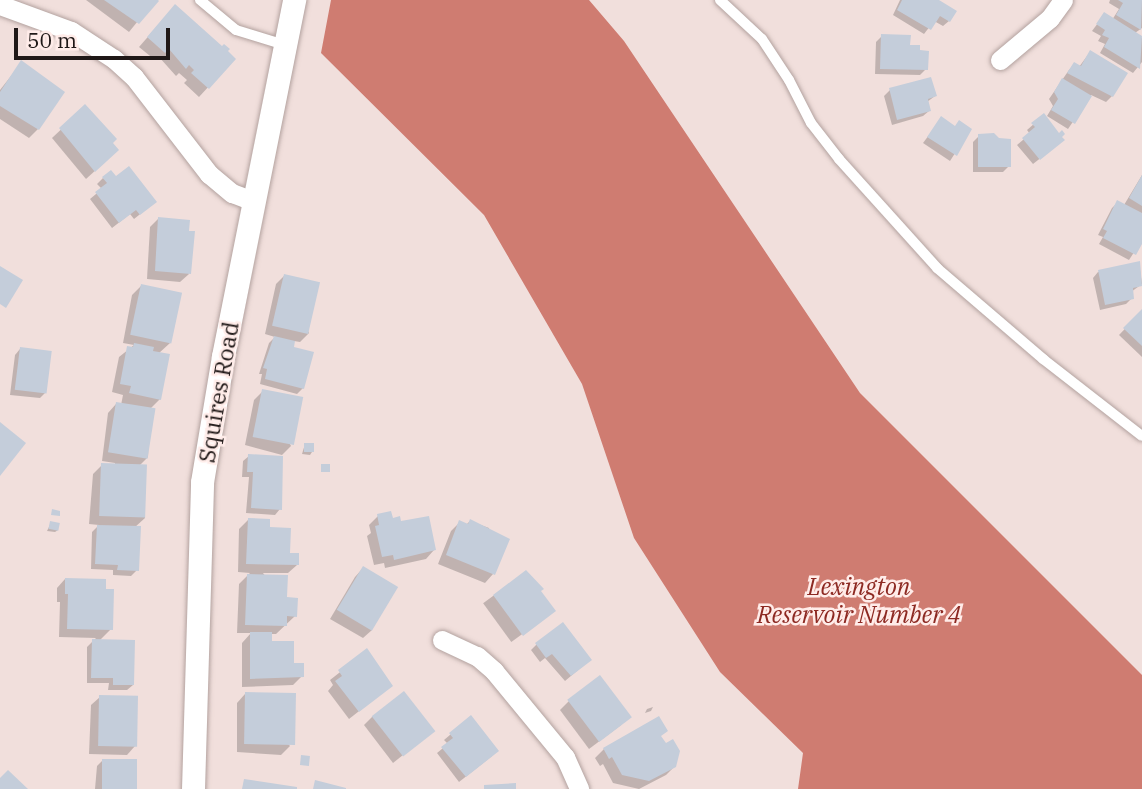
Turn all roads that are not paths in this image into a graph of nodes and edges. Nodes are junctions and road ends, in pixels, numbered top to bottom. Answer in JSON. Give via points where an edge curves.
{"nodes":[{"id":1,"x":200,"y":0,"type":"edge"},
{"id":2,"x":294,"y":0,"type":"edge"},
{"id":3,"x":720,"y":0,"type":"edge"},
{"id":4,"x":1063,"y":0,"type":"edge"},
{"id":5,"x":0,"y":5,"type":"edge"},
{"id":6,"x":285,"y":45,"type":"junction"},
{"id":7,"x":1000,"y":60,"type":"dead end"},
{"id":8,"x":255,"y":202,"type":"junction"},
{"id":9,"x":1142,"y":436,"type":"edge"},
{"id":10,"x":442,"y":640,"type":"dead end"},
{"id":11,"x":193,"y":789,"type":"edge"},
{"id":12,"x":579,"y":789,"type":"edge"}],
"edges":[{"from":1,"to":6,"type":"lane","via":[[236,30]]},
{"from":2,"to":6,"type":"street","name":"Squires Road"},
{"from":3,"to":9,"type":"lane","via":[[762,39],[811,122],[839,159],[937,268]]},
{"from":4,"to":7,"type":"street","via":[[1050,18]]},
{"from":5,"to":8,"type":"street","via":[[71,31],[114,59],[134,77],[209,174],[232,193]]},
{"from":6,"to":8,"type":"street","name":"Squires Road"},
{"from":8,"to":11,"type":"street","name":"Squires Road","via":[[202,482]]},
{"from":10,"to":12,"type":"street","via":[[477,656],[494,671],[565,757]]}]}
